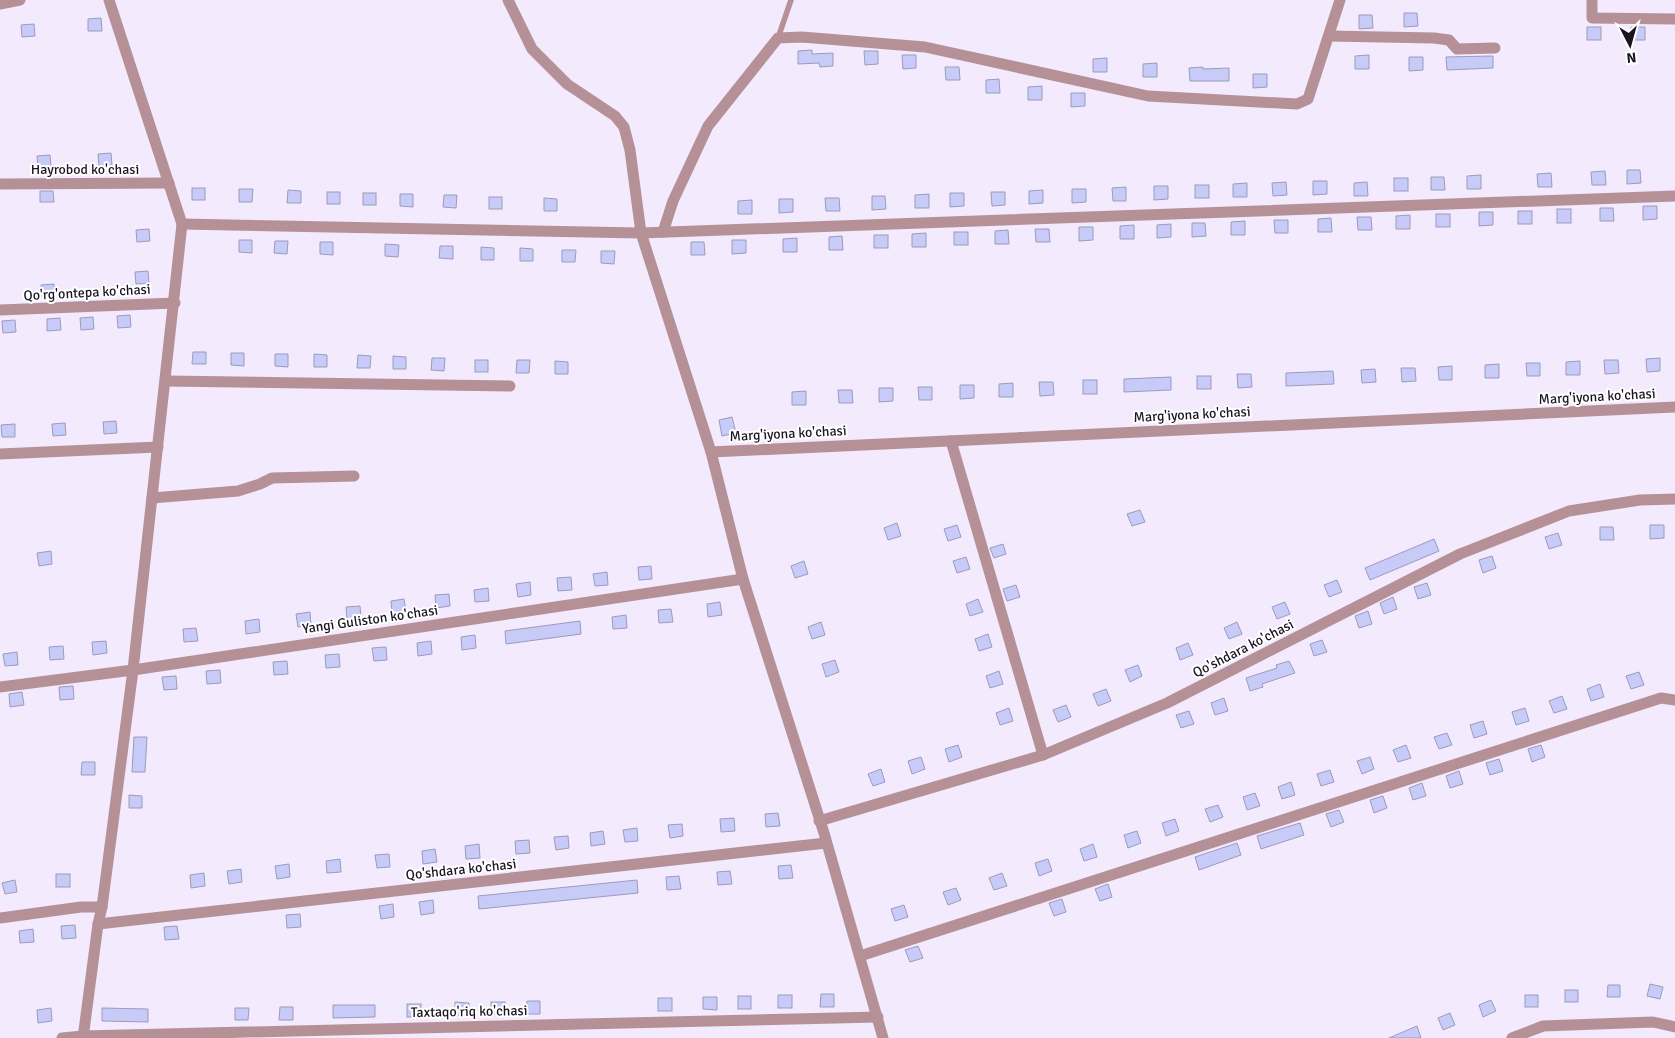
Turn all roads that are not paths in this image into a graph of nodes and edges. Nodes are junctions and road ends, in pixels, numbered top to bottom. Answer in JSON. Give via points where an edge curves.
{"nodes":[{"id":1,"x":20,"y":0,"type":"edge"},
{"id":2,"x":109,"y":0,"type":"edge"},
{"id":3,"x":508,"y":0,"type":"edge"},
{"id":4,"x":791,"y":0,"type":"edge"},
{"id":5,"x":1340,"y":0,"type":"edge"},
{"id":6,"x":1592,"y":0,"type":"edge"},
{"id":7,"x":0,"y":4,"type":"edge"},
{"id":8,"x":1675,"y":19,"type":"edge"},
{"id":9,"x":1329,"y":36,"type":"junction"},
{"id":10,"x":778,"y":38,"type":"junction"},
{"id":11,"x":1495,"y":48,"type":"dead end"},
{"id":12,"x":170,"y":183,"type":"junction"},
{"id":13,"x":0,"y":184,"type":"edge"},
{"id":14,"x":1675,"y":196,"type":"edge"},
{"id":15,"x":182,"y":224,"type":"junction"},
{"id":16,"x":663,"y":232,"type":"junction"},
{"id":17,"x":641,"y":233,"type":"junction"},
{"id":18,"x":175,"y":303,"type":"junction"},
{"id":19,"x":0,"y":310,"type":"edge"},
{"id":20,"x":166,"y":380,"type":"junction"},
{"id":21,"x":510,"y":386,"type":"dead end"},
{"id":22,"x":1675,"y":407,"type":"edge"},
{"id":23,"x":951,"y":441,"type":"junction"},
{"id":24,"x":158,"y":447,"type":"junction"},
{"id":25,"x":711,"y":452,"type":"junction"},
{"id":26,"x":0,"y":454,"type":"edge"},
{"id":27,"x":354,"y":476,"type":"dead end"},
{"id":28,"x":152,"y":498,"type":"junction"},
{"id":29,"x":1675,"y":499,"type":"edge"},
{"id":30,"x":743,"y":579,"type":"junction"},
{"id":31,"x":133,"y":670,"type":"junction"},
{"id":32,"x":0,"y":687,"type":"edge"},
{"id":33,"x":1675,"y":700,"type":"edge"},
{"id":34,"x":1043,"y":755,"type":"junction"},
{"id":35,"x":819,"y":821,"type":"junction"},
{"id":36,"x":826,"y":842,"type":"junction"},
{"id":37,"x":102,"y":907,"type":"junction"},
{"id":38,"x":0,"y":918,"type":"edge"},
{"id":39,"x":98,"y":924,"type":"junction"},
{"id":40,"x":860,"y":956,"type":"junction"},
{"id":41,"x":878,"y":1017,"type":"junction"},
{"id":42,"x":1675,"y":1027,"type":"edge"},
{"id":43,"x":83,"y":1037,"type":"edge"},
{"id":44,"x":62,"y":1038,"type":"edge"},
{"id":45,"x":884,"y":1038,"type":"edge"},
{"id":46,"x":1512,"y":1038,"type":"edge"}],
"edges":[{"from":1,"to":7,"type":"street"},
{"from":2,"to":12,"type":"street"},
{"from":3,"to":17,"type":"street","via":[[532,49],[567,84],[615,116],[624,127]]},
{"from":4,"to":10,"type":"lane"},
{"from":5,"to":9,"type":"street"},
{"from":6,"to":8,"type":"street","via":[[1592,18]]},
{"from":9,"to":10,"type":"street","via":[[1308,99],[1297,104],[1148,96],[926,48],[802,37]]},
{"from":9,"to":11,"type":"street","via":[[1434,38],[1449,40],[1457,49]]},
{"from":10,"to":16,"type":"street","via":[[708,126],[673,201]]},
{"from":12,"to":13,"type":"street","name":"Hayrobod ko'chasi"},
{"from":12,"to":15,"type":"street"},
{"from":14,"to":16,"type":"street"},
{"from":15,"to":17,"type":"street"},
{"from":15,"to":18,"type":"street"},
{"from":16,"to":17,"type":"street"},
{"from":17,"to":25,"type":"street"},
{"from":18,"to":19,"type":"street","name":"Qo'rg'ontepa ko'chasi"},
{"from":18,"to":20,"type":"street"},
{"from":20,"to":21,"type":"street"},
{"from":20,"to":24,"type":"street"},
{"from":22,"to":23,"type":"street","name":"Marg'iyona ko'chasi"},
{"from":23,"to":25,"type":"street","name":"Marg'iyona ko'chasi"},
{"from":23,"to":34,"type":"street"},
{"from":24,"to":26,"type":"street"},
{"from":24,"to":28,"type":"street"},
{"from":25,"to":30,"type":"street"},
{"from":27,"to":28,"type":"street","via":[[272,478],[238,491]]},
{"from":28,"to":31,"type":"street"},
{"from":29,"to":34,"type":"street","name":"Qo'shdara ko'chasi","via":[[1640,500],[1569,511],[1519,530],[1460,554],[1167,703]]},
{"from":30,"to":31,"type":"street","name":"Yangi Guliston ko'chasi"},
{"from":30,"to":35,"type":"street"},
{"from":31,"to":32,"type":"street","name":"Yangi Guliston ko'chasi"},
{"from":31,"to":37,"type":"street"},
{"from":33,"to":40,"type":"street","via":[[1661,698]]},
{"from":34,"to":35,"type":"street","name":"Qo'shdara ko'chasi"},
{"from":35,"to":36,"type":"street"},
{"from":36,"to":39,"type":"street","name":"Qo'shdara ko'chasi"},
{"from":36,"to":40,"type":"street"},
{"from":37,"to":38,"type":"street"},
{"from":37,"to":39,"type":"street"},
{"from":39,"to":43,"type":"street"},
{"from":40,"to":41,"type":"street"},
{"from":41,"to":43,"type":"street","name":"Taxtaqo'riq ko'chasi"},
{"from":41,"to":45,"type":"street"},
{"from":42,"to":46,"type":"street","via":[[1653,1022],[1543,1026]]},
{"from":43,"to":44,"type":"street","name":"Taxtaqo'riq ko'chasi"}]}
